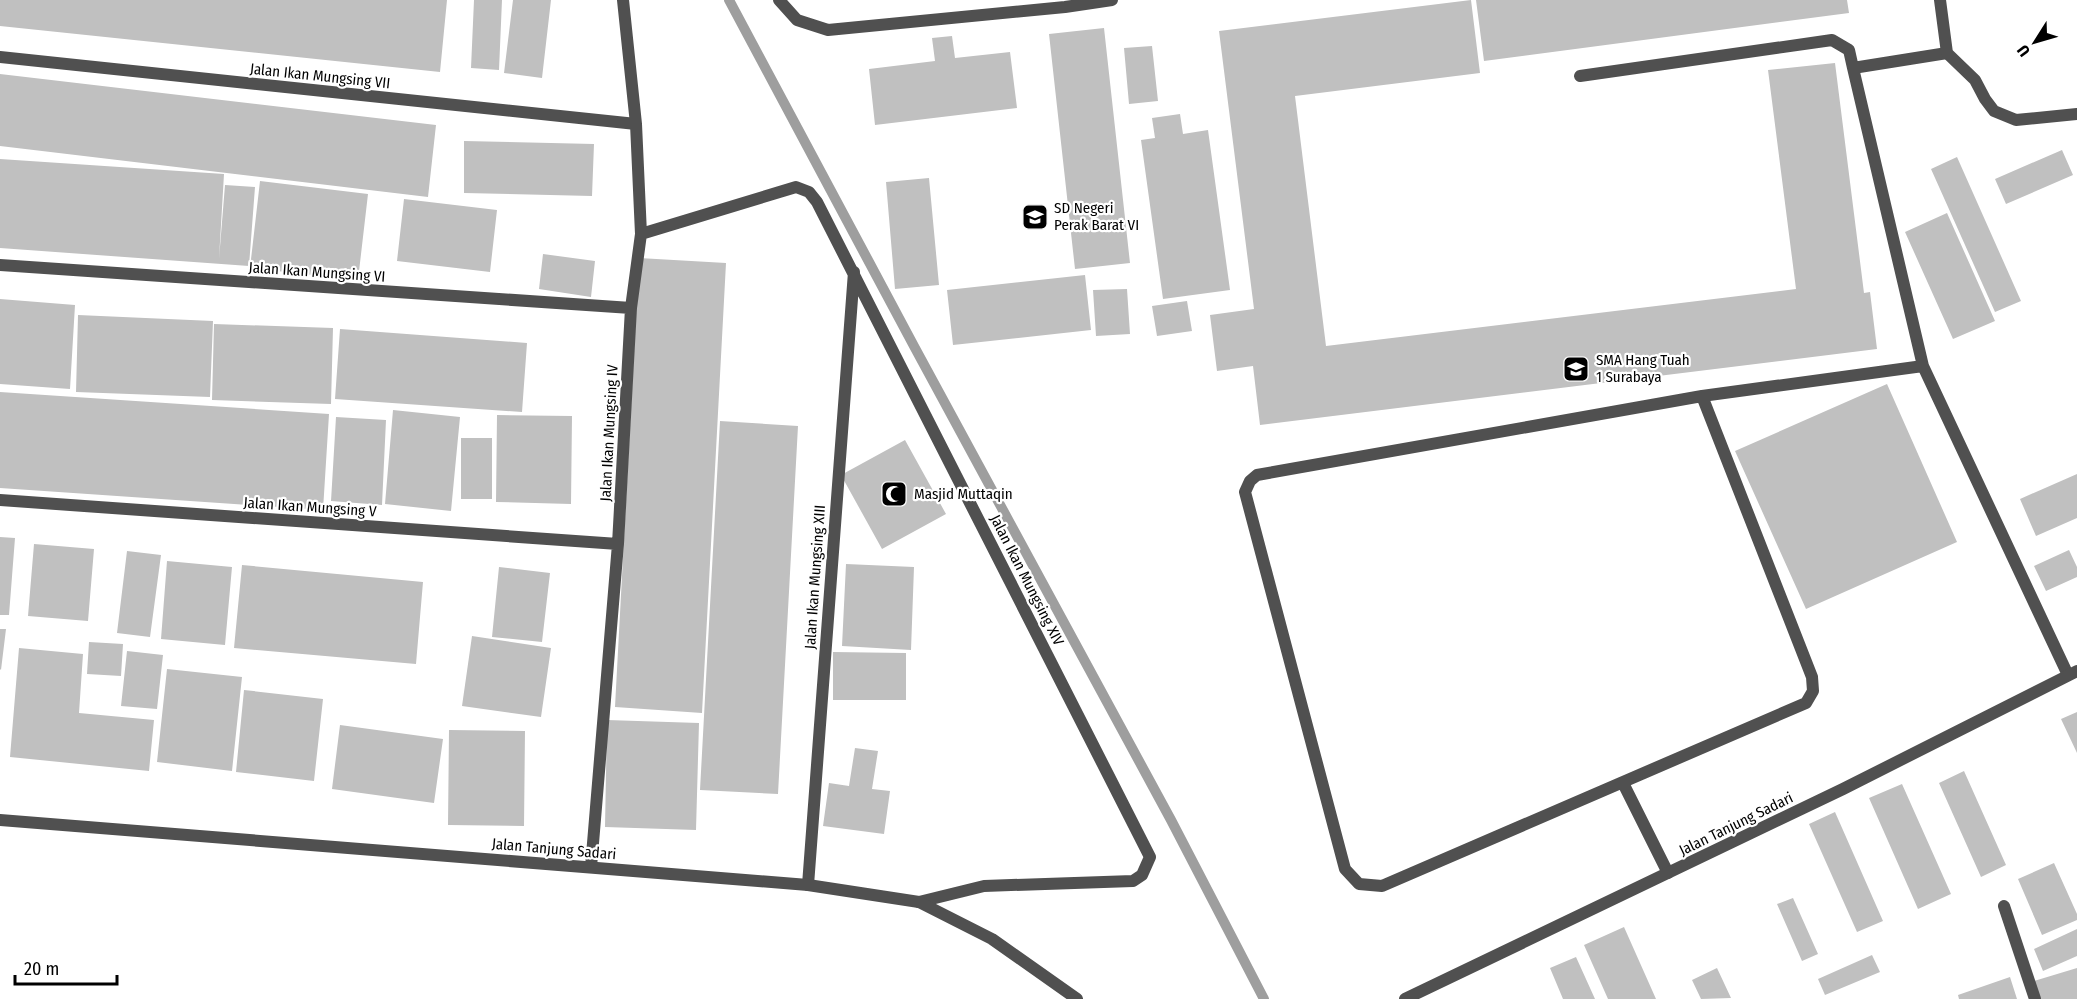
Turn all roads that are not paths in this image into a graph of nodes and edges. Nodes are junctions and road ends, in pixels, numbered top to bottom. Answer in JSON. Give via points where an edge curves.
{"nodes":[{"id":1,"x":623,"y":0,"type":"edge"},
{"id":2,"x":779,"y":0,"type":"edge"},
{"id":3,"x":1112,"y":0,"type":"edge"},
{"id":4,"x":1940,"y":0,"type":"edge"},
{"id":5,"x":1064,"y":4,"type":"edge"},
{"id":6,"x":1947,"y":53,"type":"junction"},
{"id":7,"x":0,"y":57,"type":"edge"},
{"id":8,"x":1853,"y":68,"type":"junction"},
{"id":9,"x":1580,"y":76,"type":"dead end"},
{"id":10,"x":2077,"y":114,"type":"edge"},
{"id":11,"x":636,"y":124,"type":"junction"},
{"id":12,"x":640,"y":234,"type":"junction"},
{"id":13,"x":0,"y":265,"type":"edge"},
{"id":14,"x":854,"y":271,"type":"junction"},
{"id":15,"x":631,"y":308,"type":"junction"},
{"id":16,"x":1923,"y":366,"type":"junction"},
{"id":17,"x":1702,"y":396,"type":"junction"},
{"id":18,"x":0,"y":500,"type":"edge"},
{"id":19,"x":618,"y":544,"type":"junction"},
{"id":20,"x":2073,"y":673,"type":"edge"},
{"id":21,"x":1623,"y":783,"type":"junction"},
{"id":22,"x":0,"y":820,"type":"edge"},
{"id":23,"x":591,"y":867,"type":"junction"},
{"id":24,"x":1668,"y":873,"type":"junction"},
{"id":25,"x":808,"y":885,"type":"junction"},
{"id":26,"x":919,"y":902,"type":"junction"},
{"id":27,"x":2004,"y":906,"type":"dead end"},
{"id":28,"x":1077,"y":999,"type":"edge"},
{"id":29,"x":1405,"y":999,"type":"edge"},
{"id":30,"x":2035,"y":999,"type":"edge"}],
"edges":[{"from":1,"to":11,"type":"street","name":"Jalan Ikan Mungsing IV"},
{"from":2,"to":5,"type":"street","via":[[797,20],[828,30]]},
{"from":3,"to":5,"type":"street"},
{"from":4,"to":6,"type":"street"},
{"from":6,"to":8,"type":"street"},
{"from":6,"to":10,"type":"street","via":[[1975,80],[1994,111],[2004,117],[2016,120]]},
{"from":7,"to":11,"type":"street","name":"Jalan Ikan Mungsing VII"},
{"from":8,"to":9,"type":"street","via":[[1849,50],[1832,40]]},
{"from":8,"to":16,"type":"street"},
{"from":11,"to":12,"type":"street","name":"Jalan Ikan Mungsing IV"},
{"from":12,"to":14,"type":"street","name":"Jalan Ikan Mungsing XIV","via":[[796,187],[809,192],[817,202]]},
{"from":12,"to":15,"type":"street","name":"Jalan Ikan Mungsing IV"},
{"from":13,"to":15,"type":"street","name":"Jalan Ikan Mungsing VI"},
{"from":14,"to":25,"type":"street","name":"Jalan Ikan Mungsing XIII"},
{"from":14,"to":26,"type":"street","name":"Jalan Ikan Mungsing XIV","via":[[1150,857],[1142,875],[1133,881],[984,885]]},
{"from":15,"to":19,"type":"street","name":"Jalan Ikan Mungsing IV"},
{"from":16,"to":17,"type":"street"},
{"from":16,"to":20,"type":"street"},
{"from":17,"to":21,"type":"street","via":[[1812,676],[1813,691],[1806,703]]},
{"from":17,"to":21,"type":"street","via":[[1257,476],[1245,492],[1345,869],[1359,884],[1382,886]]},
{"from":18,"to":19,"type":"street","name":"Jalan Ikan Mungsing V"},
{"from":19,"to":23,"type":"street","name":"Jalan Ikan Mungsing IV"},
{"from":20,"to":24,"type":"street","name":"Jalan Tanjung Sadari"},
{"from":21,"to":24,"type":"street"},
{"from":22,"to":23,"type":"street","name":"Jalan Tanjung Sadari"},
{"from":23,"to":25,"type":"street","name":"Jalan Tanjung Sadari"},
{"from":24,"to":29,"type":"street","name":"Jalan Tanjung Sadari"},
{"from":25,"to":26,"type":"street","name":"Jalan Tanjung Sadari"},
{"from":26,"to":28,"type":"street","name":"Jalan Tanjung Sadari","via":[[993,939]]},
{"from":27,"to":30,"type":"street"}]}
